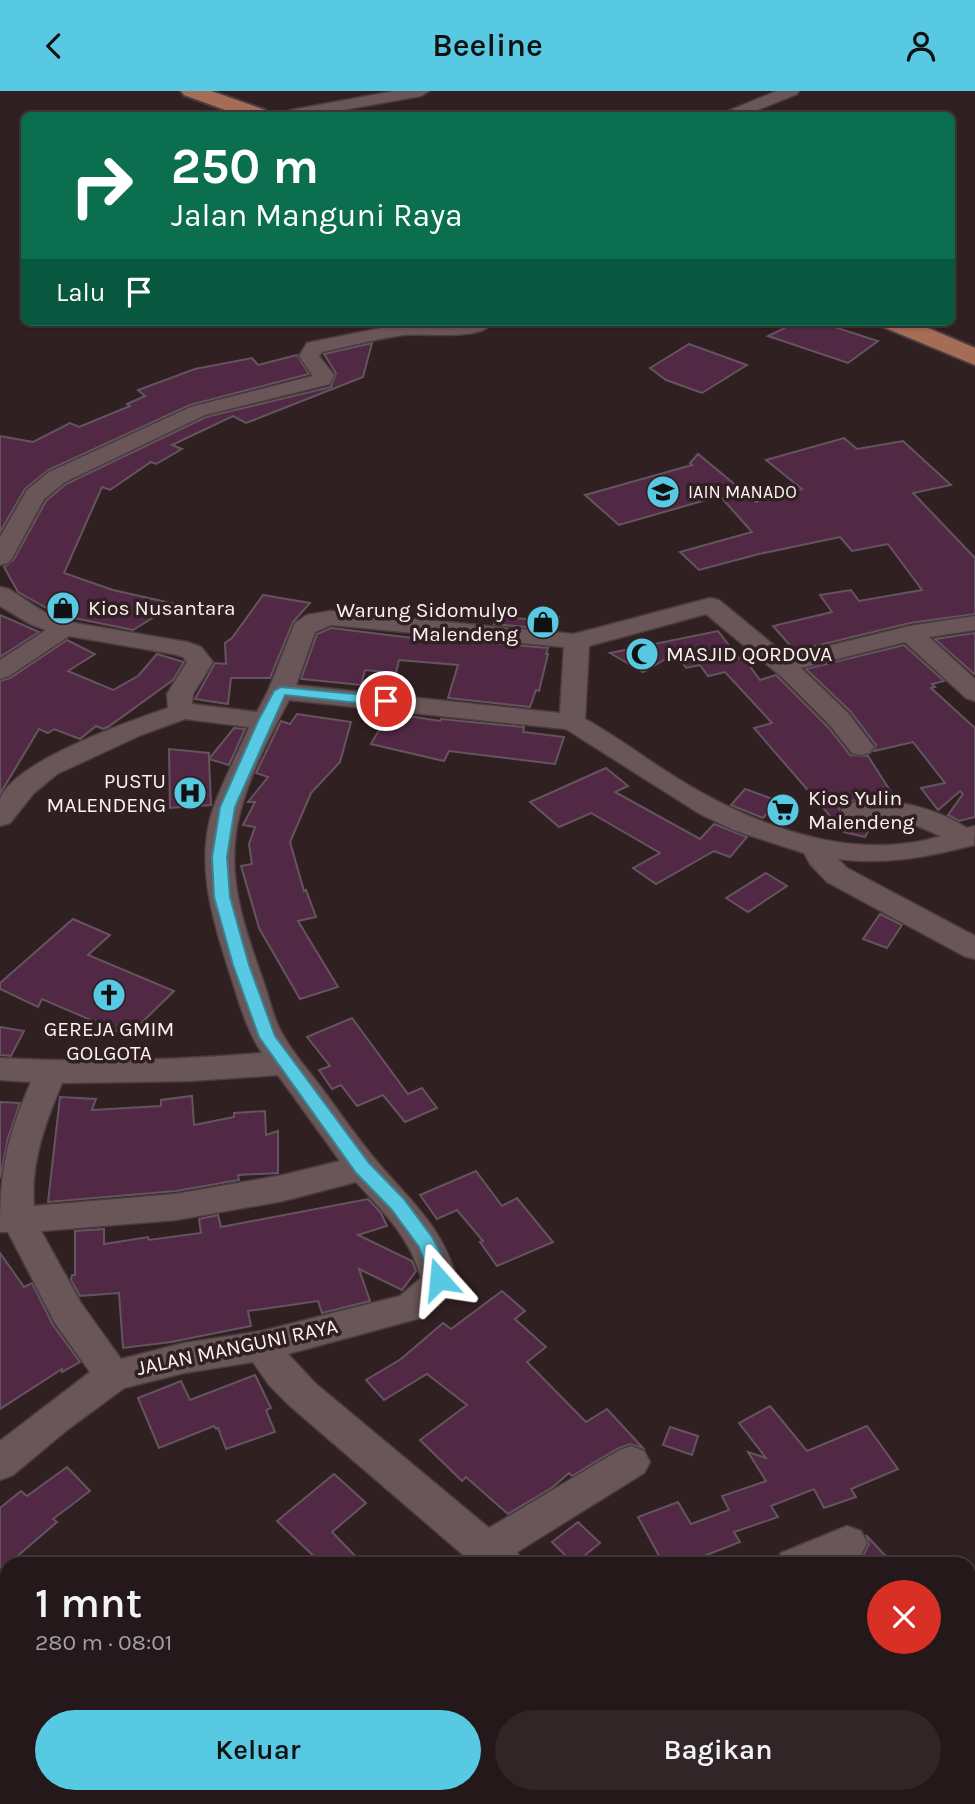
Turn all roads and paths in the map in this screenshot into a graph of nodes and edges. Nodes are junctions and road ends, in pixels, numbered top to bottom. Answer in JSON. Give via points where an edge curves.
{"nodes":[{"id":1,"x":191,"y":91,"type":"edge"},
{"id":2,"x":421,"y":91,"type":"edge"},
{"id":3,"x":791,"y":91,"type":"edge"},
{"id":4,"x":167,"y":94,"type":"dead end"},
{"id":5,"x":352,"y":106,"type":"junction"},
{"id":6,"x":215,"y":112,"type":"edge"},
{"id":7,"x":249,"y":112,"type":"edge"},
{"id":8,"x":311,"y":112,"type":"edge"},
{"id":9,"x":335,"y":112,"type":"edge"},
{"id":10,"x":739,"y":112,"type":"edge"},
{"id":11,"x":472,"y":326,"type":"edge"},
{"id":12,"x":901,"y":326,"type":"edge"},
{"id":13,"x":930,"y":326,"type":"edge"},
{"id":14,"x":975,"y":345,"type":"edge"},
{"id":15,"x":975,"y":357,"type":"edge"},
{"id":16,"x":0,"y":558,"type":"edge"},
{"id":17,"x":0,"y":594,"type":"edge"},
{"id":18,"x":975,"y":623,"type":"edge"},
{"id":19,"x":65,"y":628,"type":"junction"},
{"id":20,"x":909,"y":633,"type":"junction"},
{"id":21,"x":583,"y":639,"type":"junction"},
{"id":22,"x":783,"y":665,"type":"junction"},
{"id":23,"x":0,"y":671,"type":"edge"},
{"id":24,"x":281,"y":691,"type":"junction"},
{"id":25,"x":975,"y":693,"type":"edge"},
{"id":26,"x":181,"y":703,"type":"junction"},
{"id":27,"x":265,"y":721,"type":"junction"},
{"id":28,"x":572,"y":722,"type":"junction"},
{"id":29,"x":861,"y":747,"type":"dead end"},
{"id":30,"x":855,"y":810,"type":"dead end"},
{"id":31,"x":0,"y":817,"type":"edge"},
{"id":32,"x":970,"y":837,"type":"edge"},
{"id":33,"x":817,"y":847,"type":"junction"},
{"id":34,"x":975,"y":949,"type":"edge"},
{"id":35,"x":284,"y":1063,"type":"junction"},
{"id":36,"x":0,"y":1069,"type":"edge"},
{"id":37,"x":51,"y":1072,"type":"junction"},
{"id":38,"x":362,"y":1168,"type":"junction"},
{"id":39,"x":9,"y":1219,"type":"edge"},
{"id":40,"x":262,"y":1346,"type":"junction"},
{"id":41,"x":113,"y":1376,"type":"junction"},
{"id":42,"x":631,"y":1462,"type":"dead end"},
{"id":43,"x":0,"y":1464,"type":"edge"},
{"id":44,"x":847,"y":1543,"type":"dead end"},
{"id":45,"x":496,"y":1557,"type":"edge"},
{"id":46,"x":814,"y":1557,"type":"edge"}],
"edges":[{"from":1,"to":7,"type":"highway"},
{"from":2,"to":5,"type":"street"},
{"from":3,"to":10,"type":"street"},
{"from":4,"to":6,"type":"highway"},
{"from":5,"to":8,"type":"street"},
{"from":5,"to":9,"type":"street"},
{"from":11,"to":16,"type":"street","via":[[405,329],[311,349],[309,356],[323,380],[198,411],[57,477],[35,495]]},
{"from":12,"to":15,"type":"highway"},
{"from":13,"to":14,"type":"highway"},
{"from":17,"to":19,"type":"street","via":[[32,616]]},
{"from":18,"to":20,"type":"street"},
{"from":19,"to":23,"type":"street"},
{"from":19,"to":26,"type":"street","via":[[178,647],[199,657]]},
{"from":20,"to":22,"type":"street"},
{"from":20,"to":25,"type":"street"},
{"from":21,"to":22,"type":"street","name":"JALAN MANGUNI RAYA","via":[[710,605]]},
{"from":21,"to":24,"type":"street","name":"JALAN MANGUNI RAYA","via":[[323,619],[304,628]]},
{"from":21,"to":28,"type":"street","via":[[577,646]]},
{"from":22,"to":29,"type":"street"},
{"from":24,"to":27,"type":"street","name":"JALAN MANGUNI RAYA"},
{"from":24,"to":28,"type":"street"},
{"from":26,"to":27,"type":"street"},
{"from":26,"to":31,"type":"street","via":[[47,768]]},
{"from":27,"to":35,"type":"street","name":"JALAN MANGUNI RAYA","via":[[227,807],[219,857],[222,897],[241,965],[267,1037]]},
{"from":28,"to":33,"type":"street","via":[[719,813]]},
{"from":30,"to":32,"type":"street","via":[[922,815]]},
{"from":32,"to":33,"type":"street","via":[[938,848],[891,855]]},
{"from":33,"to":34,"type":"street","via":[[820,858],[837,875]]},
{"from":35,"to":37,"type":"street"},
{"from":35,"to":38,"type":"street","name":"JALAN MANGUNI RAYA"},
{"from":36,"to":37,"type":"street"},
{"from":37,"to":39,"type":"street","via":[[32,1114]]},
{"from":38,"to":39,"type":"street","via":[[176,1207]]},
{"from":38,"to":40,"type":"street","name":"JALAN MANGUNI RAYA","via":[[425,1242],[439,1279],[434,1288],[411,1307]]},
{"from":39,"to":41,"type":"street"},
{"from":40,"to":41,"type":"street","name":"JALAN MANGUNI RAYA","via":[[184,1358]]},
{"from":40,"to":45,"type":"street","via":[[303,1395]]},
{"from":41,"to":43,"type":"street","name":"JALAN MANGUNI RAYA"},
{"from":42,"to":45,"type":"street"},
{"from":44,"to":46,"type":"street"}]}
